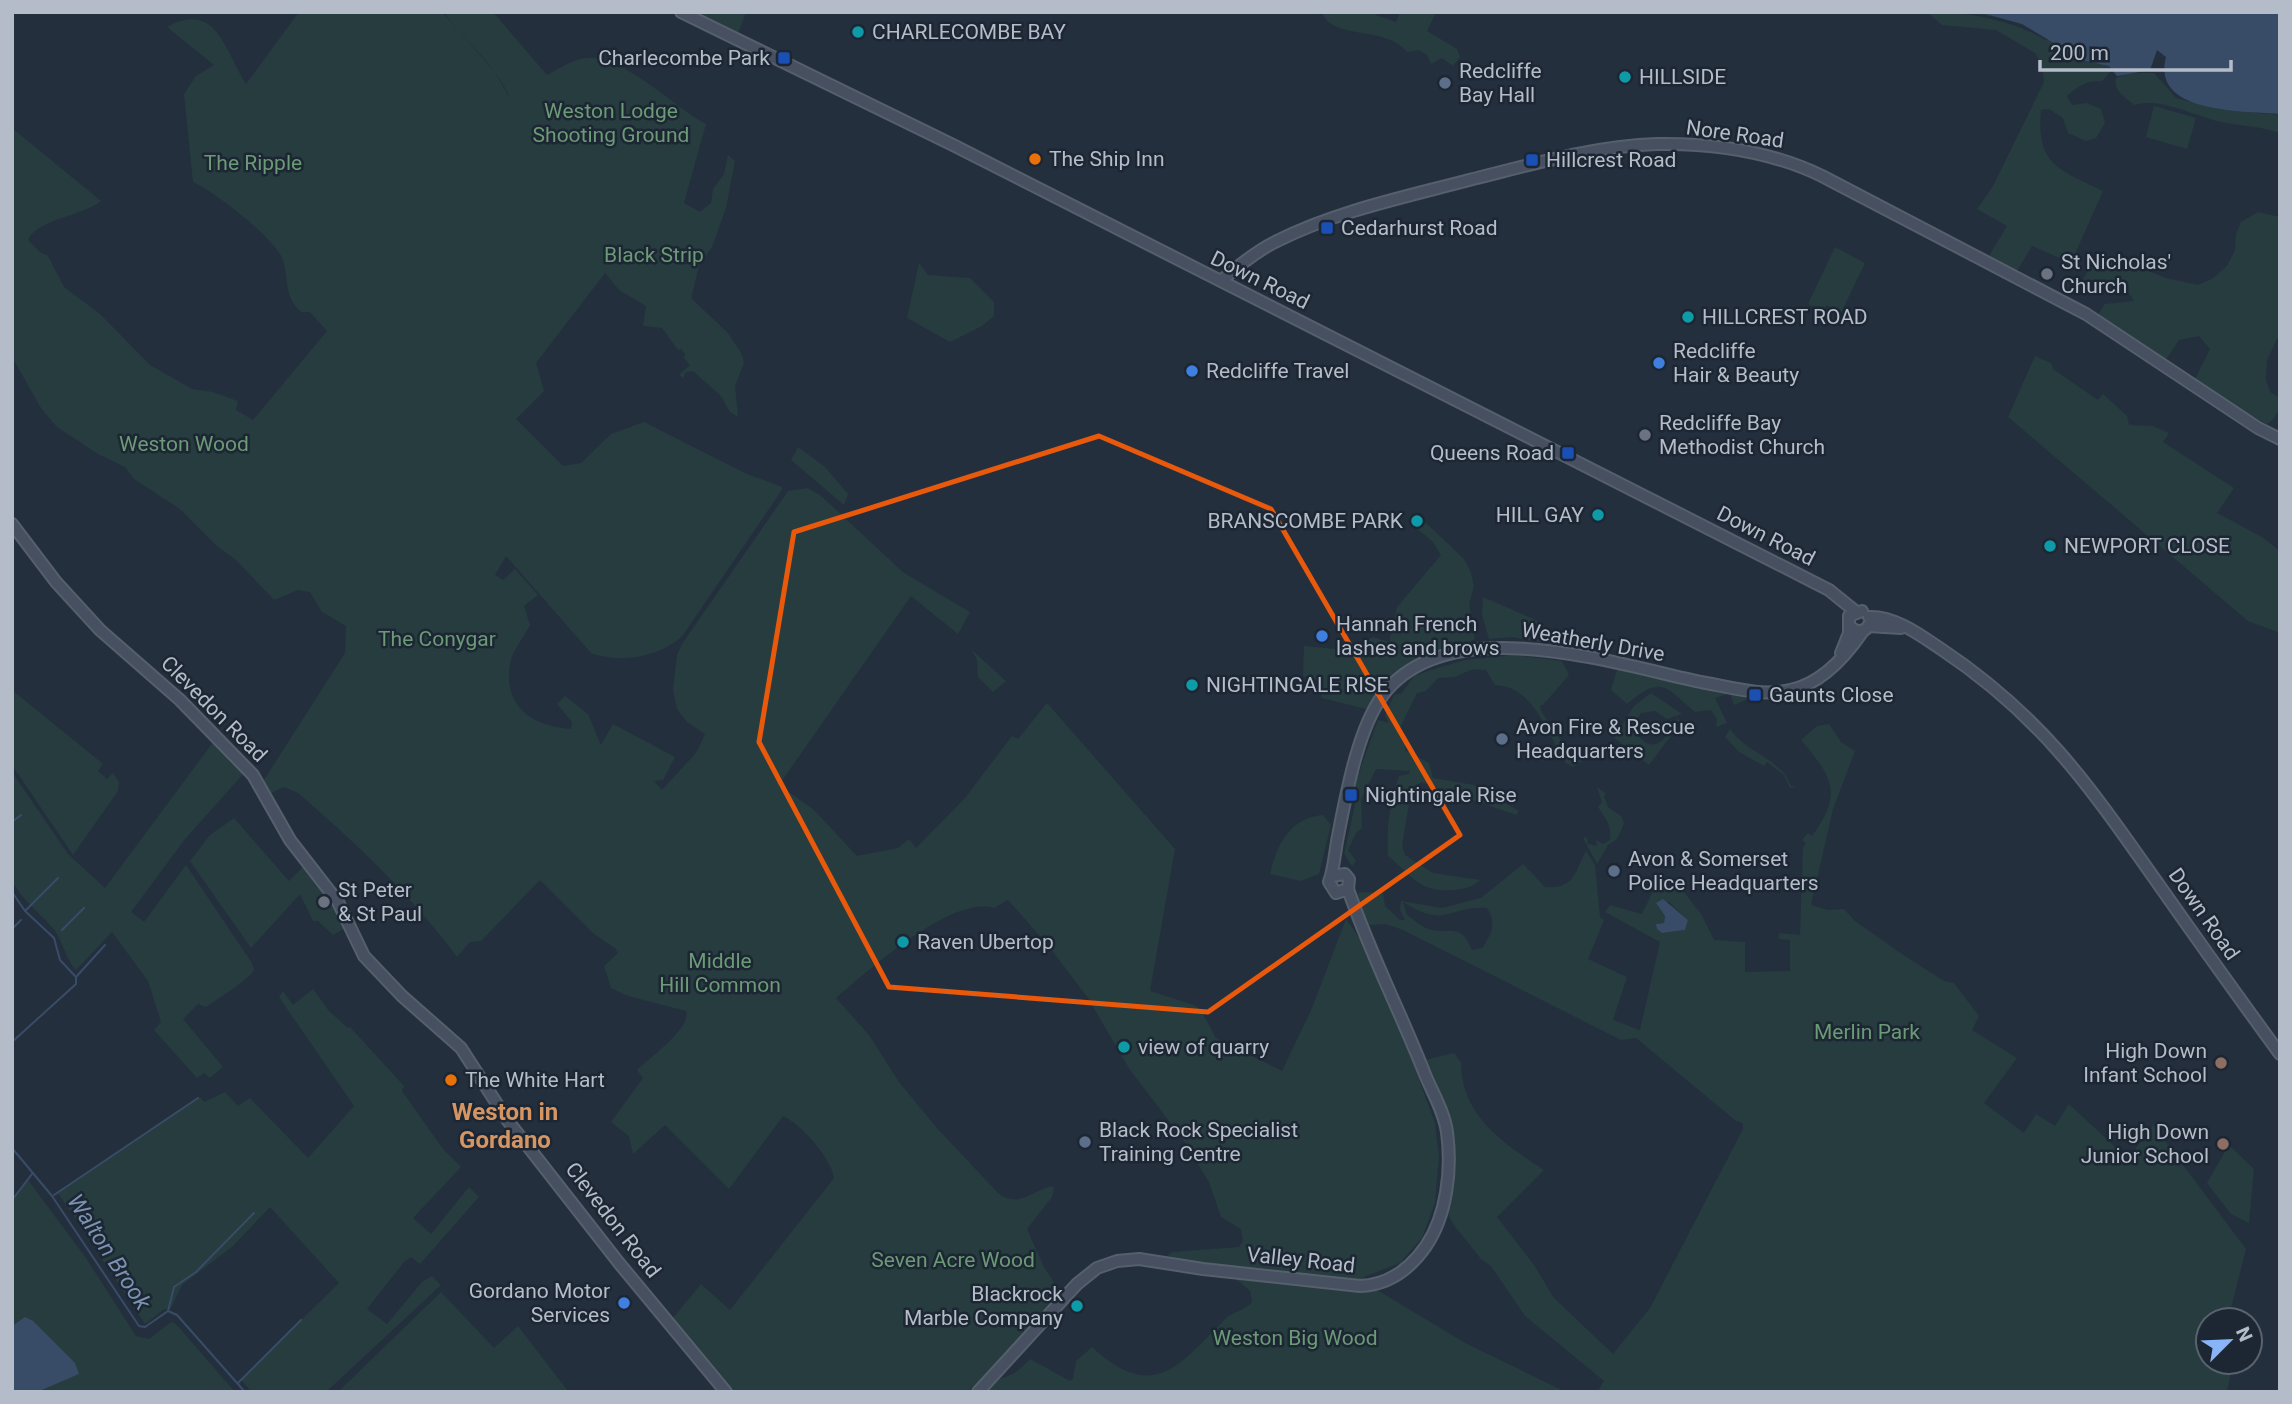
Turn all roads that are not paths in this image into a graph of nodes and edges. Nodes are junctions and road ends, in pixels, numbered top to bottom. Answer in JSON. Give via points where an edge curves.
{"nodes":[{"id":1,"x":681,"y":12,"type":"edge"},
{"id":2,"x":1221,"y":281,"type":"junction"},
{"id":3,"x":2280,"y":439,"type":"edge"},
{"id":4,"x":12,"y":524,"type":"edge"},
{"id":5,"x":1820,"y":585,"type":"junction"},
{"id":6,"x":1855,"y":611,"type":"junction"},
{"id":7,"x":1849,"y":624,"type":"junction"},
{"id":8,"x":1867,"y":625,"type":"junction"},
{"id":9,"x":1837,"y":661,"type":"junction"},
{"id":10,"x":1335,"y":850,"type":"junction"},
{"id":11,"x":1345,"y":874,"type":"junction"},
{"id":12,"x":1332,"y":876,"type":"junction"},
{"id":13,"x":1344,"y":891,"type":"junction"},
{"id":14,"x":2280,"y":1054,"type":"edge"},
{"id":15,"x":726,"y":1392,"type":"edge"},
{"id":16,"x":978,"y":1392,"type":"edge"}],
"edges":[{"from":1,"to":2,"type":"street","name":"Down Road"},
{"from":2,"to":3,"type":"street","name":"Nore Road","via":[[1264,248],[1293,234],[1396,199],[1509,170],[1633,145],[1759,152],[1822,176],[2061,300]]},
{"from":2,"to":5,"type":"street","name":"Down Road"},
{"from":4,"to":15,"type":"street","name":"Clevedon Road","via":[[100,630],[180,700],[253,775],[289,839],[342,907],[364,956],[461,1048],[494,1102]]},
{"from":5,"to":6,"type":"street","name":"Down Road"},
{"from":5,"to":7,"type":"street","name":"Down Road"},
{"from":6,"to":7,"type":"street"},
{"from":6,"to":8,"type":"street","name":"Down Road","via":[[1864,611]]},
{"from":7,"to":8,"type":"street","name":"Down Road"},
{"from":7,"to":9,"type":"street"},
{"from":8,"to":9,"type":"street","name":"Weatherly Drive"},
{"from":8,"to":14,"type":"street","name":"Down Road","via":[[1885,618],[1911,630],[2014,703],[2063,754]]},
{"from":9,"to":10,"type":"street","name":"Weatherly Drive","via":[[1802,686],[1765,693],[1536,648],[1493,647],[1439,658],[1404,675],[1376,705]]},
{"from":10,"to":11,"type":"street","name":"Valley Road"},
{"from":10,"to":12,"type":"street","name":"Weatherly Drive"},
{"from":11,"to":12,"type":"street"},
{"from":11,"to":13,"type":"street","name":"Valley Road","via":[[1349,879]]},
{"from":12,"to":13,"type":"street","name":"Valley Road","via":[[1330,886]]},
{"from":13,"to":16,"type":"street","name":"Valley Road","via":[[1397,1004],[1447,1134],[1443,1206],[1421,1252],[1395,1276],[1360,1286],[1147,1259],[1112,1262],[1077,1284]]}]}
